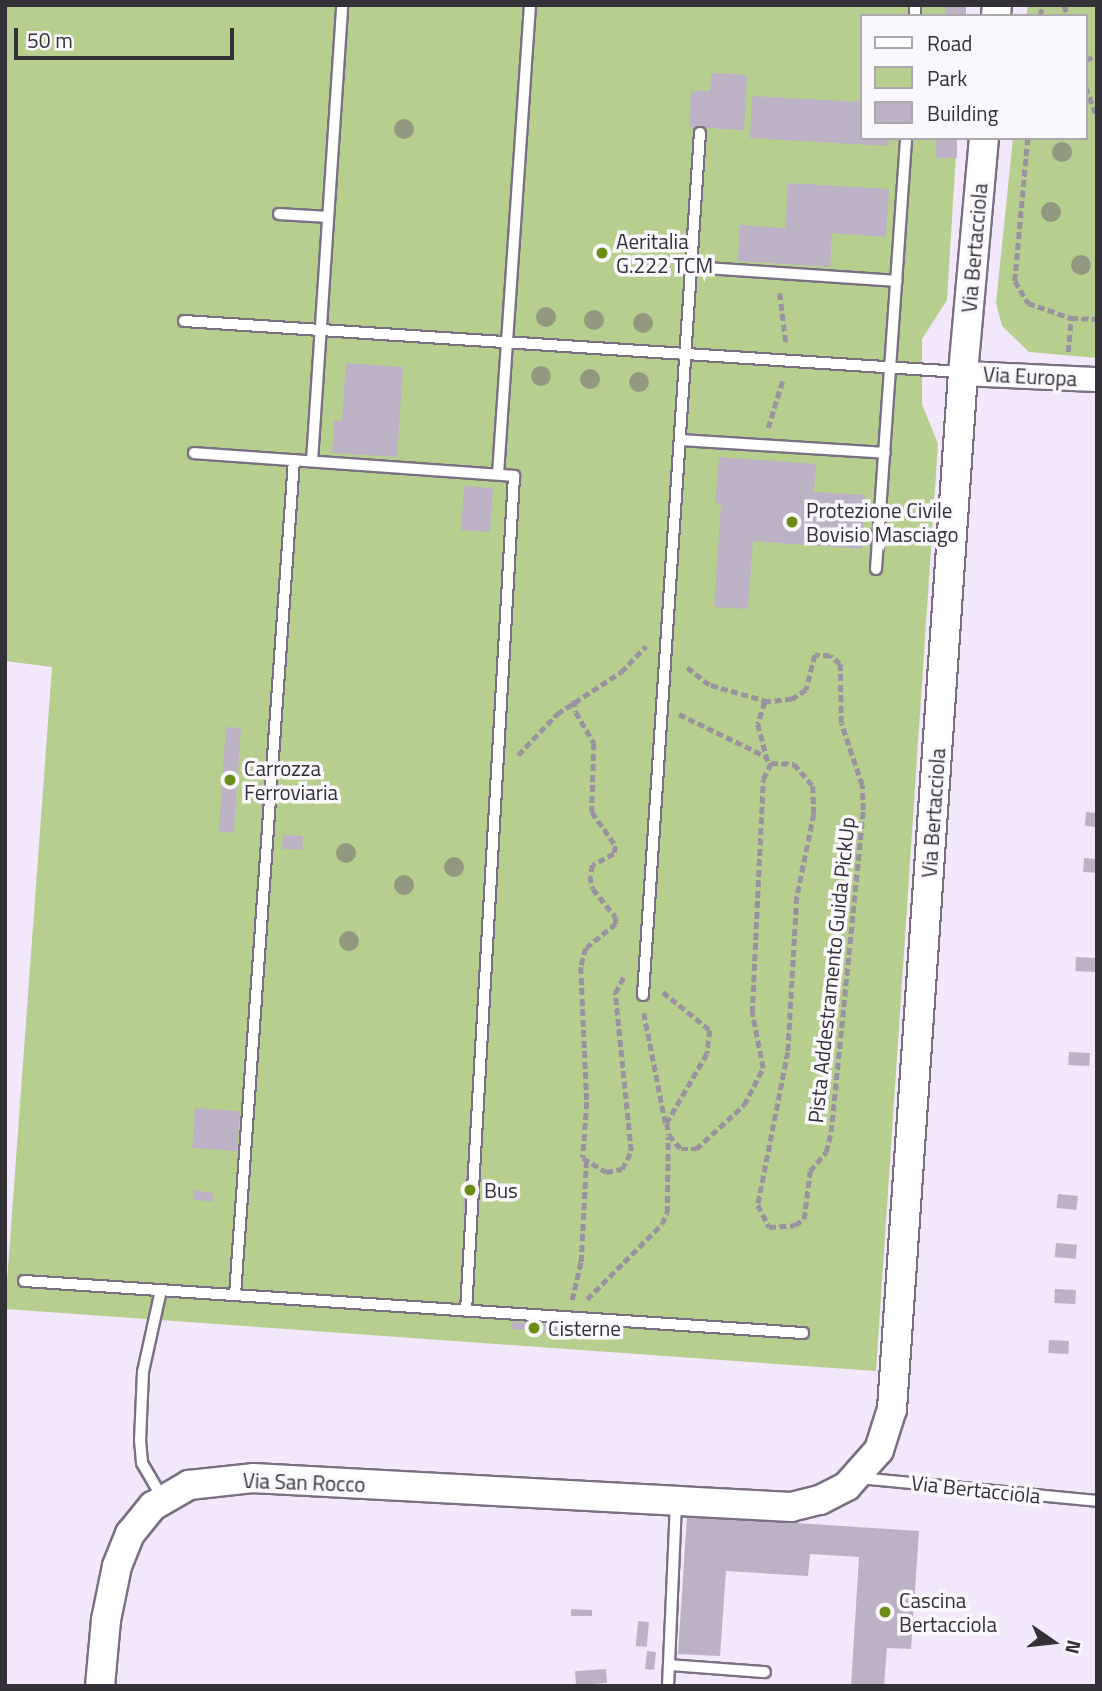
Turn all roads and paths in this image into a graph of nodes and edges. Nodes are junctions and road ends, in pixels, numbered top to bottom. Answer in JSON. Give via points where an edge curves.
{"nodes":[{"id":1,"x":342,"y":5,"type":"edge"},
{"id":2,"x":530,"y":5,"type":"edge"},
{"id":3,"x":1088,"y":92,"type":"edge"},
{"id":4,"x":1097,"y":117,"type":"edge"},
{"id":5,"x":699,"y":133,"type":"dead end"},
{"id":6,"x":906,"y":140,"type":"edge"},
{"id":7,"x":984,"y":140,"type":"edge"},
{"id":8,"x":1028,"y":140,"type":"edge"},
{"id":9,"x":279,"y":214,"type":"dead end"},
{"id":10,"x":328,"y":217,"type":"junction"},
{"id":11,"x":692,"y":267,"type":"junction"},
{"id":12,"x":777,"y":274,"type":"junction"},
{"id":13,"x":897,"y":281,"type":"junction"},
{"id":14,"x":1071,"y":318,"type":"junction"},
{"id":15,"x":1097,"y":319,"type":"edge"},
{"id":16,"x":184,"y":321,"type":"dead end"},
{"id":17,"x":321,"y":330,"type":"junction"},
{"id":18,"x":507,"y":342,"type":"junction"},
{"id":19,"x":686,"y":354,"type":"junction"},
{"id":20,"x":788,"y":361,"type":"junction"},
{"id":21,"x":891,"y":368,"type":"junction"},
{"id":22,"x":963,"y":373,"type":"junction"},
{"id":23,"x":1066,"y":378,"type":"junction"},
{"id":24,"x":1097,"y":379,"type":"edge"},
{"id":25,"x":681,"y":440,"type":"junction"},
{"id":26,"x":762,"y":445,"type":"junction"},
{"id":27,"x":194,"y":453,"type":"dead end"},
{"id":28,"x":885,"y":453,"type":"junction"},
{"id":29,"x":294,"y":460,"type":"junction"},
{"id":30,"x":312,"y":461,"type":"junction"},
{"id":31,"x":498,"y":474,"type":"junction"},
{"id":32,"x":876,"y":569,"type":"dead end"},
{"id":33,"x":669,"y":606,"type":"junction"},
{"id":34,"x":666,"y":655,"type":"junction"},
{"id":35,"x":765,"y":702,"type":"junction"},
{"id":36,"x":663,"y":706,"type":"junction"},
{"id":37,"x":766,"y":757,"type":"junction"},
{"id":38,"x":497,"y":787,"type":"junction"},
{"id":39,"x":643,"y":995,"type":"joint"},
{"id":40,"x":586,"y":1162,"type":"dead end"},
{"id":41,"x":24,"y":1281,"type":"dead end"},
{"id":42,"x":161,"y":1290,"type":"junction"},
{"id":43,"x":235,"y":1295,"type":"junction"},
{"id":44,"x":467,"y":1311,"type":"junction"},
{"id":45,"x":568,"y":1317,"type":"junction"},
{"id":46,"x":803,"y":1333,"type":"dead end"},
{"id":47,"x":856,"y":1478,"type":"junction"},
{"id":48,"x":163,"y":1499,"type":"junction"},
{"id":49,"x":665,"y":1500,"type":"junction"},
{"id":50,"x":1097,"y":1502,"type":"edge"},
{"id":51,"x":669,"y":1665,"type":"junction"},
{"id":52,"x":765,"y":1672,"type":"dead end"},
{"id":53,"x":100,"y":1686,"type":"edge"},
{"id":54,"x":668,"y":1686,"type":"edge"}],
"edges":[{"from":1,"to":10,"type":"lane"},
{"from":2,"to":18,"type":"lane"},
{"from":3,"to":4,"type":"path"},
{"from":5,"to":11,"type":"lane"},
{"from":6,"to":13,"type":"lane"},
{"from":7,"to":22,"type":"street","name":"Via Bertacciola"},
{"from":8,"to":14,"type":"path","via":[[1015,281],[1028,303]]},
{"from":9,"to":10,"type":"lane"},
{"from":10,"to":17,"type":"lane"},
{"from":11,"to":12,"type":"lane"},
{"from":11,"to":19,"type":"lane"},
{"from":12,"to":13,"type":"lane"},
{"from":12,"to":20,"type":"path"},
{"from":13,"to":21,"type":"lane"},
{"from":14,"to":15,"type":"path"},
{"from":14,"to":23,"type":"path"},
{"from":16,"to":17,"type":"lane"},
{"from":17,"to":18,"type":"lane"},
{"from":17,"to":30,"type":"lane"},
{"from":18,"to":19,"type":"lane"},
{"from":18,"to":31,"type":"lane"},
{"from":19,"to":20,"type":"lane"},
{"from":19,"to":25,"type":"lane"},
{"from":20,"to":21,"type":"lane"},
{"from":20,"to":26,"type":"path"},
{"from":21,"to":22,"type":"lane"},
{"from":21,"to":28,"type":"lane"},
{"from":22,"to":23,"type":"street","name":"Via Europa"},
{"from":22,"to":47,"type":"street","name":"Via Bertacciola","via":[[892,1409],[881,1444]]},
{"from":23,"to":24,"type":"street","name":"Via Europa"},
{"from":25,"to":26,"type":"lane"},
{"from":25,"to":33,"type":"lane"},
{"from":26,"to":28,"type":"lane"},
{"from":27,"to":29,"type":"lane"},
{"from":28,"to":32,"type":"lane"},
{"from":29,"to":30,"type":"lane"},
{"from":29,"to":43,"type":"lane"},
{"from":30,"to":31,"type":"lane"},
{"from":31,"to":38,"type":"lane","via":[[514,476]]},
{"from":33,"to":34,"type":"lane"},
{"from":33,"to":38,"type":"path","via":[[632,663],[557,714]]},
{"from":34,"to":35,"type":"path","name":"Pista Addestramento Guida PickUp","via":[[677,658],[709,685]]},
{"from":34,"to":36,"type":"lane"},
{"from":35,"to":37,"type":"path","name":"Pista Addestramento Guida PickUp","via":[[758,724]]},
{"from":35,"to":37,"type":"path","name":"Pista Addestramento Guida PickUp","via":[[792,699],[806,690],[815,655],[836,659],[841,673],[841,723],[862,785],[829,1145],[810,1171],[804,1219],[784,1228],[764,1223],[758,1205],[788,1052],[797,897],[814,800],[813,786],[794,764],[778,761],[767,768]]},
{"from":36,"to":37,"type":"path"},
{"from":36,"to":39,"type":"lane"},
{"from":38,"to":44,"type":"lane"},
{"from":39,"to":45,"type":"path","via":[[668,1136],[667,1213],[662,1224]]},
{"from":40,"to":45,"type":"path","via":[[581,1262]]},
{"from":41,"to":42,"type":"lane"},
{"from":42,"to":43,"type":"lane"},
{"from":42,"to":48,"type":"lane","via":[[144,1372],[139,1440],[142,1463]]},
{"from":43,"to":44,"type":"lane"},
{"from":44,"to":45,"type":"lane"},
{"from":45,"to":46,"type":"lane"},
{"from":47,"to":49,"type":"street","name":"Via Bertacciola","via":[[831,1495],[791,1507]]},
{"from":47,"to":50,"type":"lane","name":"Via Bertacciola"},
{"from":48,"to":49,"type":"street","name":"Via San Rocco","via":[[207,1481],[253,1478]]},
{"from":48,"to":53,"type":"street","name":"Via San Rocco","via":[[133,1529],[117,1566]]},
{"from":49,"to":51,"type":"lane"},
{"from":51,"to":52,"type":"lane"},
{"from":51,"to":54,"type":"lane"}]}
